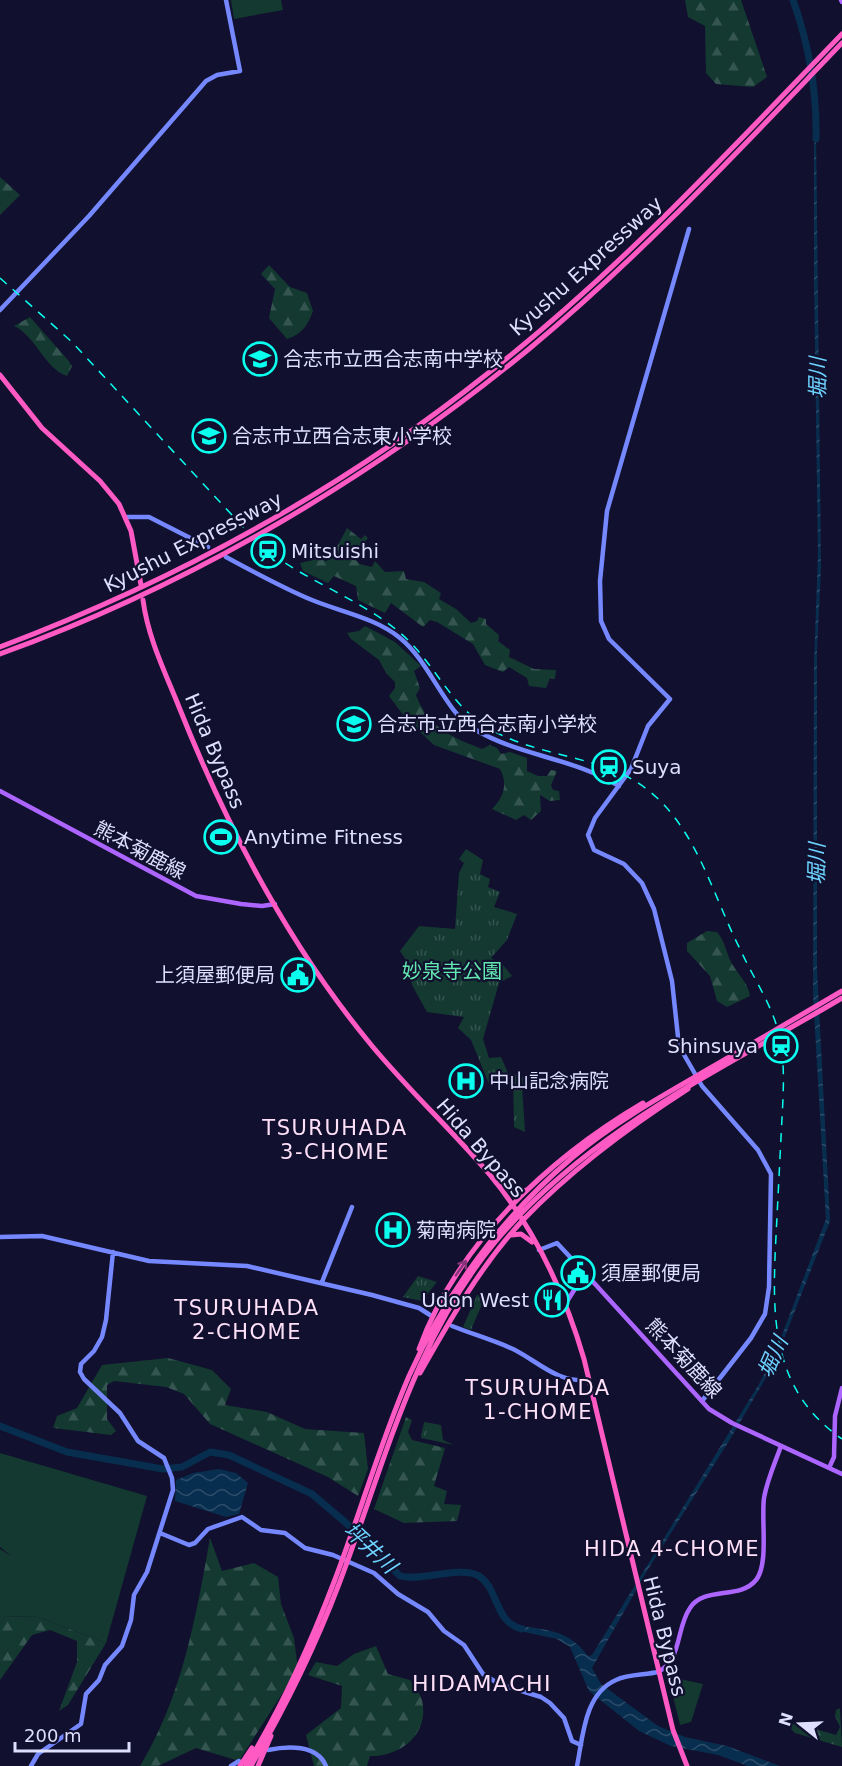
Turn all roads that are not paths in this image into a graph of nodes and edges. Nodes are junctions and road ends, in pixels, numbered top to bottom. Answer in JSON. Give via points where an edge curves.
{"nodes":[{"id":1,"x":226,"y":0,"type":"edge"},
{"id":2,"x":842,"y":34,"type":"edge"},
{"id":3,"x":842,"y":43,"type":"edge"},
{"id":4,"x":689,"y":230,"type":"dead end"},
{"id":5,"x":0,"y":310,"type":"edge"},
{"id":6,"x":0,"y":375,"type":"edge"},
{"id":7,"x":127,"y":517,"type":"junction"},
{"id":8,"x":264,"y":527,"type":"junction"},
{"id":9,"x":208,"y":547,"type":"dead end"},
{"id":10,"x":226,"y":557,"type":"dead end"},
{"id":11,"x":141,"y":585,"type":"dead end"},
{"id":12,"x":143,"y":600,"type":"dead end"},
{"id":13,"x":0,"y":647,"type":"edge"},
{"id":14,"x":0,"y":654,"type":"edge"},
{"id":15,"x":619,"y":786,"type":"junction"},
{"id":16,"x":0,"y":791,"type":"edge"},
{"id":17,"x":275,"y":904,"type":"junction"},
{"id":18,"x":842,"y":991,"type":"edge"},
{"id":19,"x":842,"y":998,"type":"edge"},
{"id":20,"x":718,"y":1063,"type":"junction"},
{"id":21,"x":727,"y":1064,"type":"junction"},
{"id":22,"x":546,"y":1174,"type":"junction"},
{"id":23,"x":490,"y":1175,"type":"junction"},
{"id":24,"x":513,"y":1206,"type":"junction"},
{"id":25,"x":352,"y":1208,"type":"dead end"},
{"id":26,"x":523,"y":1220,"type":"junction"},
{"id":27,"x":507,"y":1224,"type":"junction"},
{"id":28,"x":0,"y":1231,"type":"edge"},
{"id":29,"x":3,"y":1237,"type":"edge"},
{"id":30,"x":508,"y":1238,"type":"junction"},
{"id":31,"x":539,"y":1250,"type":"junction"},
{"id":32,"x":113,"y":1252,"type":"junction"},
{"id":33,"x":585,"y":1273,"type":"junction"},
{"id":34,"x":322,"y":1282,"type":"junction"},
{"id":35,"x":595,"y":1282,"type":"junction"},
{"id":36,"x":577,"y":1285,"type":"junction"},
{"id":37,"x":566,"y":1303,"type":"junction"},
{"id":38,"x":430,"y":1315,"type":"dead end"},
{"id":39,"x":452,"y":1326,"type":"dead end"},
{"id":40,"x":409,"y":1377,"type":"junction"},
{"id":41,"x":588,"y":1380,"type":"junction"},
{"id":42,"x":842,"y":1388,"type":"edge"},
{"id":43,"x":404,"y":1401,"type":"junction"},
{"id":44,"x":702,"y":1401,"type":"junction"},
{"id":45,"x":782,"y":1446,"type":"junction"},
{"id":46,"x":377,"y":1466,"type":"junction"},
{"id":47,"x":829,"y":1468,"type":"junction"},
{"id":48,"x":842,"y":1474,"type":"edge"},
{"id":49,"x":160,"y":1533,"type":"junction"},
{"id":50,"x":300,"y":1669,"type":"junction"},
{"id":51,"x":658,"y":1672,"type":"junction"},
{"id":52,"x":281,"y":1712,"type":"junction"},
{"id":53,"x":581,"y":1745,"type":"junction"},
{"id":54,"x":268,"y":1750,"type":"dead end"},
{"id":55,"x":239,"y":1764,"type":"edge"},
{"id":56,"x":31,"y":1766,"type":"edge"},
{"id":57,"x":231,"y":1766,"type":"edge"},
{"id":58,"x":246,"y":1766,"type":"edge"},
{"id":59,"x":251,"y":1766,"type":"edge"},
{"id":60,"x":258,"y":1766,"type":"edge"},
{"id":61,"x":326,"y":1766,"type":"edge"},
{"id":62,"x":577,"y":1766,"type":"edge"},
{"id":63,"x":687,"y":1766,"type":"edge"}],
"edges":[{"from":1,"to":5,"type":"street","via":[[240,71],[207,81]]},
{"from":2,"to":8,"type":"highway","name":"Kyushu Expressway","via":[[617,262],[526,342],[389,446]]},
{"from":3,"to":8,"type":"highway","name":"Kyushu Expressway","via":[[676,215],[530,348],[390,453]]},
{"from":4,"to":15,"type":"street","via":[[612,492],[603,540],[600,610],[605,632],[623,655],[670,699],[648,725],[631,770]]},
{"from":6,"to":7,"type":"highway","via":[[42,428],[113,495]]},
{"from":7,"to":9,"type":"street","via":[[149,517]]},
{"from":7,"to":11,"type":"highway"},
{"from":8,"to":13,"type":"highway","name":"Kyushu Expressway","via":[[104,605]]},
{"from":8,"to":14,"type":"highway","name":"Kyushu Expressway","via":[[211,560],[139,596]]},
{"from":10,"to":15,"type":"street","via":[[298,593],[392,631],[416,652],[455,711],[476,730],[580,766]]},
{"from":12,"to":17,"type":"highway","name":"Hida Bypass","via":[[158,656],[208,778]]},
{"from":15,"to":44,"type":"street","via":[[590,826],[588,840],[594,850],[629,868],[642,883],[654,909],[672,981],[680,1046],[702,1086],[765,1160],[773,1183],[765,1314]]},
{"from":16,"to":17,"type":"main road","name":"熊本菊鹿線","via":[[196,896],[262,906]]},
{"from":17,"to":23,"type":"highway","name":"Hida Bypass","via":[[315,969],[367,1039]]},
{"from":18,"to":20,"type":"highway"},
{"from":19,"to":21,"type":"highway"},
{"from":20,"to":22,"type":"highway","via":[[622,1116]]},
{"from":20,"to":27,"type":"highway","via":[[640,1109],[586,1147],[542,1185]]},
{"from":21,"to":26,"type":"highway","via":[[638,1123],[563,1182]]},
{"from":21,"to":27,"type":"highway","via":[[674,1093],[604,1141]]},
{"from":22,"to":23,"type":"highway","via":[[525,1192],[516,1194]]},
{"from":22,"to":24,"type":"highway"},
{"from":23,"to":24,"type":"highway","name":"Hida Bypass"},
{"from":24,"to":26,"type":"highway","name":"Hida Bypass"},
{"from":40,"to":24,"type":"highway","one_way":true,"via":[[424,1333],[449,1286]]},
{"from":25,"to":34,"type":"street"},
{"from":26,"to":30,"type":"highway"},
{"from":26,"to":31,"type":"highway","name":"Hida Bypass"},
{"from":27,"to":40,"type":"highway","via":[[454,1291]]},
{"from":27,"to":43,"type":"highway","via":[[440,1325]]},
{"from":28,"to":29,"type":"street"},
{"from":29,"to":32,"type":"street","via":[[32,1235]]},
{"from":30,"to":31,"type":"highway","via":[[525,1235]]},
{"from":30,"to":43,"type":"highway","via":[[460,1303]]},
{"from":31,"to":33,"type":"street","via":[[557,1243]]},
{"from":31,"to":37,"type":"highway","name":"Hida Bypass"},
{"from":32,"to":34,"type":"street","via":[[149,1261],[247,1266]]},
{"from":32,"to":49,"type":"street","via":[[102,1337],[81,1364],[80,1372],[120,1413],[138,1441],[168,1464],[174,1490]]},
{"from":33,"to":35,"type":"main road","name":"熊本菊鹿線"},
{"from":33,"to":36,"type":"main road"},
{"from":34,"to":38,"type":"street","via":[[419,1308]]},
{"from":35,"to":36,"type":"main road"},
{"from":35,"to":44,"type":"main road","name":"熊本菊鹿線"},
{"from":36,"to":37,"type":"main road"},
{"from":37,"to":41,"type":"highway","name":"Hida Bypass"},
{"from":39,"to":41,"type":"street","via":[[513,1349],[551,1373]]},
{"from":40,"to":46,"type":"highway"},
{"from":41,"to":51,"type":"highway","name":"Hida Bypass"},
{"from":42,"to":47,"type":"main road","via":[[835,1416],[834,1457]]},
{"from":43,"to":46,"type":"highway"},
{"from":44,"to":45,"type":"main road","name":"熊本菊鹿線","via":[[732,1423]]},
{"from":45,"to":47,"type":"main road","name":"熊本菊鹿線"},
{"from":45,"to":51,"type":"main road","via":[[765,1494],[762,1560],[757,1578],[743,1589],[693,1604],[671,1662]]},
{"from":46,"to":50,"type":"highway"},
{"from":47,"to":48,"type":"main road","name":"熊本菊鹿線"},
{"from":49,"to":53,"type":"street","via":[[189,1545],[208,1529],[242,1517],[267,1532],[285,1533],[312,1551],[324,1551],[362,1566],[428,1612],[444,1631],[464,1645],[483,1674],[550,1703],[564,1718],[572,1741]]},
{"from":49,"to":56,"type":"street","via":[[144,1579],[134,1595],[122,1646],[86,1694],[81,1724],[38,1754]]},
{"from":50,"to":52,"type":"highway"},
{"from":50,"to":55,"type":"highway"},
{"from":50,"to":58,"type":"highway"},
{"from":51,"to":53,"type":"street","via":[[616,1680],[606,1687],[596,1697],[586,1720]]},
{"from":51,"to":63,"type":"highway","name":"Hida Bypass"},
{"from":52,"to":59,"type":"highway"},
{"from":52,"to":60,"type":"highway"},
{"from":53,"to":62,"type":"street"},
{"from":54,"to":61,"type":"street","via":[[293,1746],[316,1754]]},
{"from":55,"to":57,"type":"street"}]}
